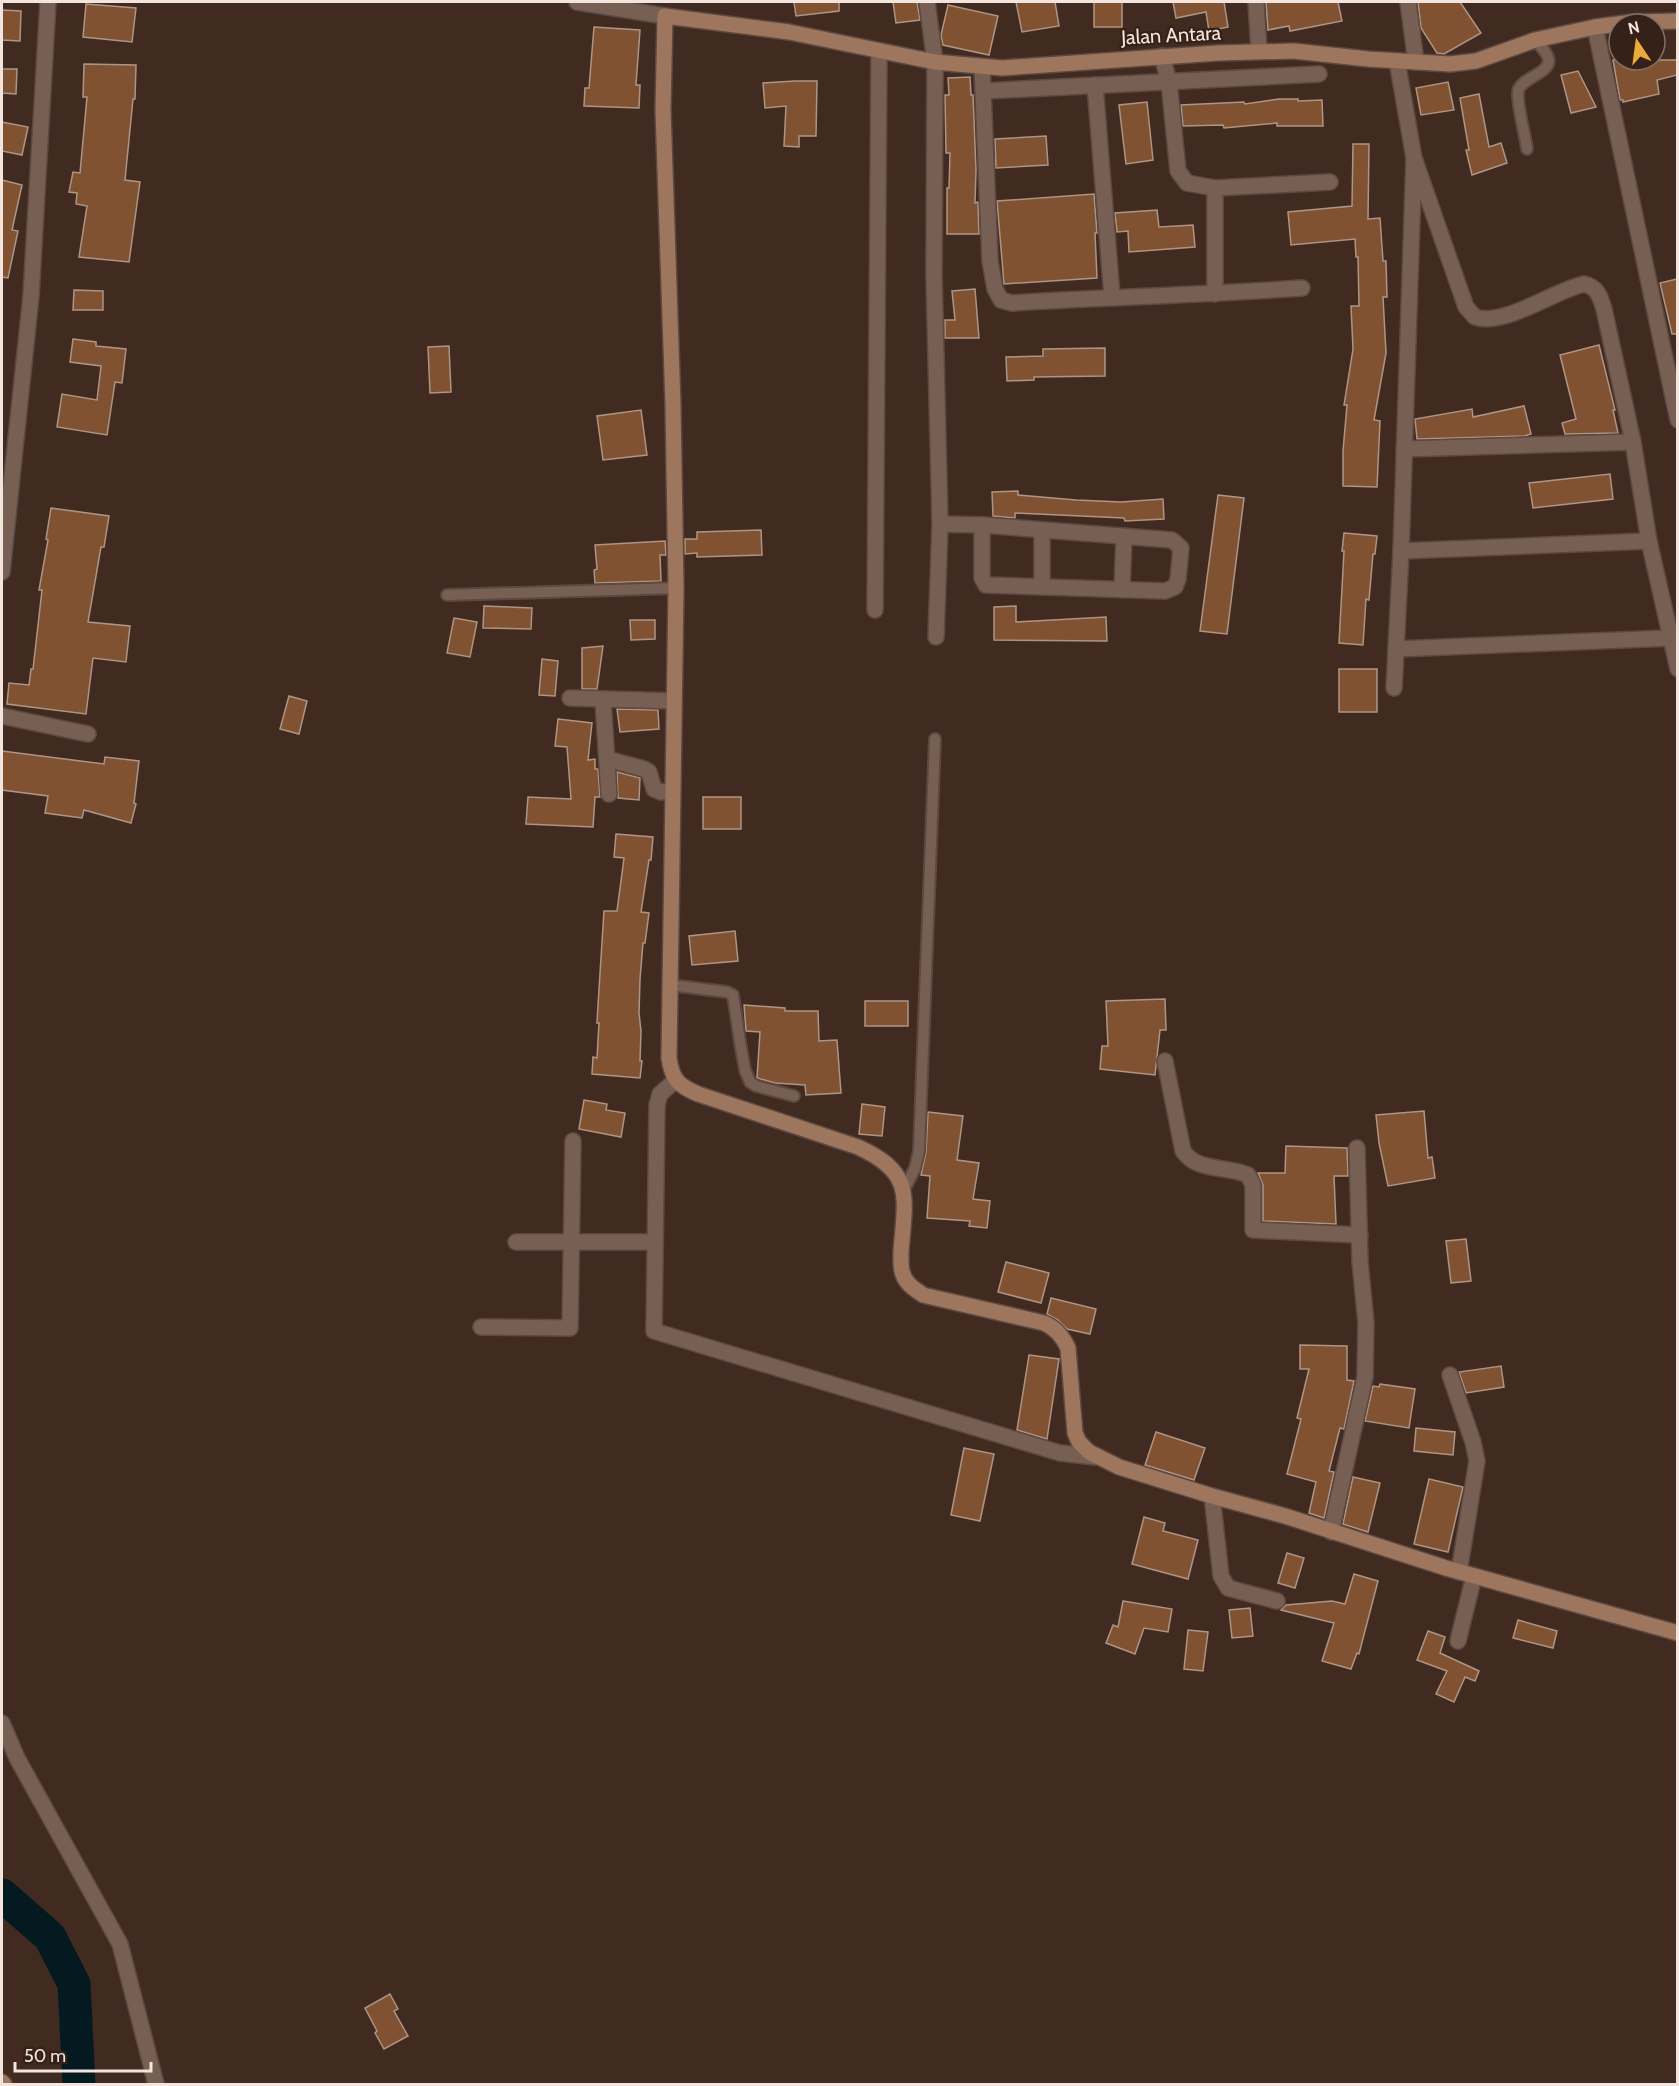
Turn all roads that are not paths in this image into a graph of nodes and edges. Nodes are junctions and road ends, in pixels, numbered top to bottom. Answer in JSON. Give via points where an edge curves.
{"nodes":[{"id":1,"x":48,"y":2,"type":"edge"},
{"id":2,"x":577,"y":2,"type":"edge"},
{"id":3,"x":927,"y":2,"type":"edge"},
{"id":4,"x":1256,"y":2,"type":"edge"},
{"id":5,"x":1408,"y":2,"type":"edge"},
{"id":6,"x":665,"y":16,"type":"junction"},
{"id":7,"x":1677,"y":21,"type":"edge"},
{"id":8,"x":1595,"y":27,"type":"junction"},
{"id":9,"x":1535,"y":40,"type":"junction"},
{"id":10,"x":1258,"y":51,"type":"junction"},
{"id":11,"x":879,"y":52,"type":"junction"},
{"id":12,"x":1162,"y":57,"type":"junction"},
{"id":13,"x":1396,"y":61,"type":"junction"},
{"id":14,"x":935,"y":62,"type":"junction"},
{"id":15,"x":1416,"y":63,"type":"junction"},
{"id":16,"x":982,"y":67,"type":"junction"},
{"id":17,"x":1319,"y":74,"type":"dead end"},
{"id":18,"x":1169,"y":82,"type":"junction"},
{"id":19,"x":1095,"y":85,"type":"junction"},
{"id":20,"x":984,"y":91,"type":"junction"},
{"id":21,"x":1527,"y":149,"type":"dead end"},
{"id":22,"x":1414,"y":158,"type":"junction"},
{"id":23,"x":1330,"y":182,"type":"dead end"},
{"id":24,"x":1215,"y":188,"type":"junction"},
{"id":25,"x":1302,"y":288,"type":"dead end"},
{"id":26,"x":1215,"y":294,"type":"junction"},
{"id":27,"x":1112,"y":296,"type":"junction"},
{"id":28,"x":1677,"y":420,"type":"edge"},
{"id":29,"x":1633,"y":442,"type":"junction"},
{"id":30,"x":1404,"y":449,"type":"junction"},
{"id":31,"x":940,"y":525,"type":"junction"},
{"id":32,"x":982,"y":525,"type":"junction"},
{"id":33,"x":1042,"y":530,"type":"junction"},
{"id":34,"x":1124,"y":536,"type":"junction"},
{"id":35,"x":1649,"y":541,"type":"junction"},
{"id":36,"x":1401,"y":551,"type":"junction"},
{"id":37,"x":2,"y":572,"type":"edge"},
{"id":38,"x":1042,"y":587,"type":"junction"},
{"id":39,"x":676,"y":588,"type":"junction"},
{"id":40,"x":1122,"y":590,"type":"junction"},
{"id":41,"x":447,"y":595,"type":"dead end"},
{"id":42,"x":875,"y":610,"type":"dead end"},
{"id":43,"x":936,"y":637,"type":"dead end"},
{"id":44,"x":1671,"y":638,"type":"junction"},
{"id":45,"x":1396,"y":649,"type":"junction"},
{"id":46,"x":1677,"y":669,"type":"edge"},
{"id":47,"x":1394,"y":688,"type":"dead end"},
{"id":48,"x":570,"y":698,"type":"dead end"},
{"id":49,"x":603,"y":700,"type":"junction"},
{"id":50,"x":674,"y":701,"type":"junction"},
{"id":51,"x":2,"y":716,"type":"edge"},
{"id":52,"x":88,"y":734,"type":"dead end"},
{"id":53,"x":935,"y":739,"type":"dead end"},
{"id":54,"x":607,"y":759,"type":"junction"},
{"id":55,"x":672,"y":791,"type":"junction"},
{"id":56,"x":609,"y":794,"type":"dead end"},
{"id":57,"x":670,"y":985,"type":"junction"},
{"id":58,"x":1165,"y":1061,"type":"dead end"},
{"id":59,"x":676,"y":1080,"type":"junction"},
{"id":60,"x":794,"y":1096,"type":"dead end"},
{"id":61,"x":573,"y":1140,"type":"dead end"},
{"id":62,"x":1356,"y":1148,"type":"dead end"},
{"id":63,"x":904,"y":1190,"type":"junction"},
{"id":64,"x":1360,"y":1235,"type":"junction"},
{"id":65,"x":516,"y":1242,"type":"dead end"},
{"id":66,"x":571,"y":1242,"type":"junction"},
{"id":67,"x":655,"y":1242,"type":"junction"},
{"id":68,"x":482,"y":1327,"type":"dead end"},
{"id":69,"x":1450,"y":1375,"type":"dead end"},
{"id":70,"x":1096,"y":1457,"type":"junction"},
{"id":71,"x":1212,"y":1496,"type":"junction"},
{"id":72,"x":1331,"y":1532,"type":"junction"},
{"id":73,"x":1467,"y":1574,"type":"junction"},
{"id":74,"x":1277,"y":1601,"type":"dead end"},
{"id":75,"x":1677,"y":1633,"type":"edge"},
{"id":76,"x":1458,"y":1641,"type":"dead end"},
{"id":77,"x":2,"y":1723,"type":"edge"},
{"id":78,"x":156,"y":2085,"type":"edge"}],
"edges":[{"from":1,"to":37,"type":"street","via":[[31,296]]},
{"from":2,"to":6,"type":"street"},
{"from":3,"to":14,"type":"street"},
{"from":4,"to":10,"type":"street"},
{"from":5,"to":15,"type":"street"},
{"from":6,"to":11,"type":"street","name":"Jalan Antara","via":[[789,32]]},
{"from":6,"to":39,"type":"street","via":[[663,110]]},
{"from":7,"to":8,"type":"street","name":"Jalan Antara","via":[[1633,21]]},
{"from":8,"to":9,"type":"street","name":"Jalan Antara"},
{"from":8,"to":28,"type":"street"},
{"from":9,"to":15,"type":"street","name":"Jalan Antara","via":[[1476,61]]},
{"from":9,"to":21,"type":"lane","via":[[1548,61],[1518,91]]},
{"from":10,"to":12,"type":"street","name":"Jalan Antara"},
{"from":10,"to":13,"type":"street","name":"Jalan Antara"},
{"from":11,"to":14,"type":"street","name":"Jalan Antara"},
{"from":11,"to":42,"type":"street"},
{"from":12,"to":16,"type":"street","name":"Jalan Antara"},
{"from":12,"to":18,"type":"street"},
{"from":13,"to":15,"type":"street","name":"Jalan Antara"},
{"from":13,"to":22,"type":"street"},
{"from":14,"to":16,"type":"street","name":"Jalan Antara"},
{"from":14,"to":31,"type":"street","via":[[934,276]]},
{"from":16,"to":20,"type":"street"},
{"from":17,"to":18,"type":"street"},
{"from":18,"to":19,"type":"street"},
{"from":18,"to":24,"type":"street","via":[[1178,171],[1187,183]]},
{"from":19,"to":20,"type":"street"},
{"from":19,"to":27,"type":"street"},
{"from":20,"to":27,"type":"street","via":[[990,261],[998,296],[1012,303]]},
{"from":22,"to":29,"type":"street","via":[[1466,307],[1475,317],[1490,320],[1504,316],[1584,284],[1598,292]]},
{"from":22,"to":30,"type":"street"},
{"from":23,"to":24,"type":"street"},
{"from":24,"to":26,"type":"street"},
{"from":25,"to":26,"type":"street"},
{"from":26,"to":27,"type":"street"},
{"from":29,"to":30,"type":"street"},
{"from":29,"to":35,"type":"street"},
{"from":30,"to":36,"type":"street"},
{"from":31,"to":32,"type":"street"},
{"from":31,"to":43,"type":"street"},
{"from":32,"to":33,"type":"street"},
{"from":32,"to":38,"type":"street","via":[[982,578],[986,585]]},
{"from":33,"to":34,"type":"street"},
{"from":33,"to":38,"type":"street"},
{"from":34,"to":40,"type":"street"},
{"from":34,"to":40,"type":"street","via":[[1172,540],[1181,548],[1178,579],[1171,590]]},
{"from":35,"to":36,"type":"street"},
{"from":35,"to":44,"type":"street"},
{"from":36,"to":45,"type":"street"},
{"from":38,"to":40,"type":"street"},
{"from":39,"to":41,"type":"lane"},
{"from":39,"to":50,"type":"street"},
{"from":44,"to":45,"type":"street"},
{"from":44,"to":46,"type":"street"},
{"from":45,"to":47,"type":"street"},
{"from":48,"to":49,"type":"street"},
{"from":49,"to":50,"type":"street"},
{"from":49,"to":54,"type":"street"},
{"from":50,"to":55,"type":"street"},
{"from":51,"to":52,"type":"street"},
{"from":53,"to":63,"type":"lane","via":[[919,1150]]},
{"from":54,"to":55,"type":"street","via":[[646,770],[654,789]]},
{"from":54,"to":56,"type":"street"},
{"from":55,"to":57,"type":"street"},
{"from":57,"to":59,"type":"street","via":[[669,1058]]},
{"from":57,"to":60,"type":"lane","via":[[733,995],[750,1082]]},
{"from":58,"to":64,"type":"street","via":[[1183,1151],[1200,1164],[1248,1175],[1253,1185],[1252,1230]]},
{"from":59,"to":63,"type":"street","via":[[698,1094],[872,1153],[895,1171]]},
{"from":59,"to":67,"type":"street","via":[[660,1094],[657,1105]]},
{"from":61,"to":66,"type":"street"},
{"from":62,"to":64,"type":"street"},
{"from":63,"to":70,"type":"street","via":[[900,1266],[908,1284],[923,1295],[1044,1323],[1056,1331],[1068,1348],[1075,1433]]},
{"from":64,"to":72,"type":"street","via":[[1365,1377]]},
{"from":65,"to":66,"type":"street"},
{"from":66,"to":67,"type":"street"},
{"from":66,"to":68,"type":"street","via":[[570,1328]]},
{"from":67,"to":70,"type":"street","via":[[654,1332],[1060,1453]]},
{"from":69,"to":73,"type":"street","via":[[1477,1461]]},
{"from":70,"to":71,"type":"street"},
{"from":71,"to":72,"type":"street"},
{"from":71,"to":74,"type":"street","via":[[1221,1576],[1226,1586]]},
{"from":72,"to":73,"type":"street"},
{"from":73,"to":75,"type":"street"},
{"from":73,"to":76,"type":"street"},
{"from":77,"to":78,"type":"street","via":[[22,1768],[120,1944]]}]}
